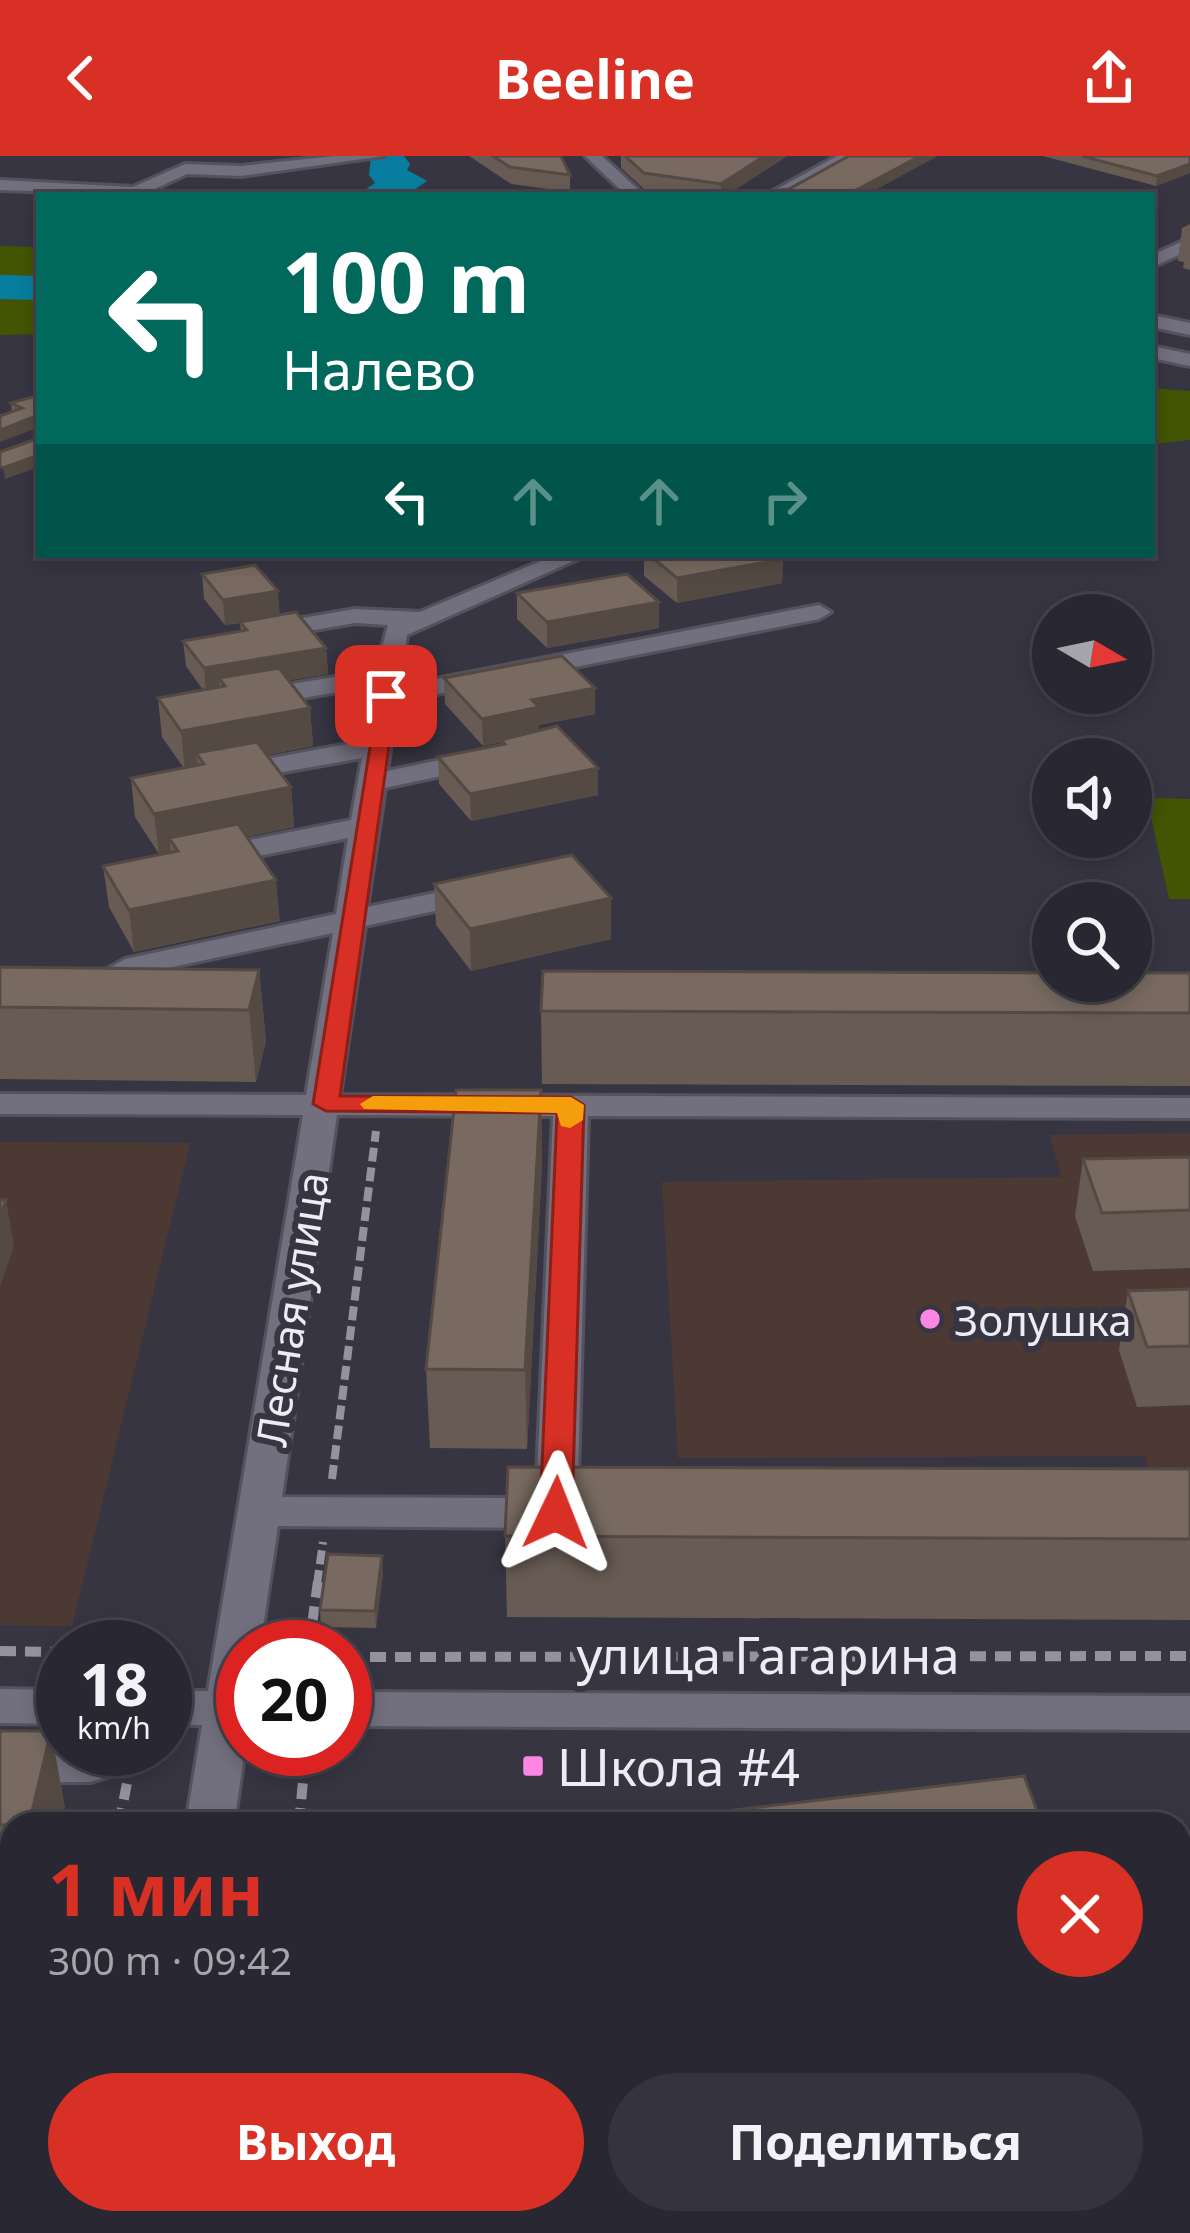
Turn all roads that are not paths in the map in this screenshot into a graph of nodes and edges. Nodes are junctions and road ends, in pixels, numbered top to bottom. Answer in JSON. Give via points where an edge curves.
{"nodes":[{"id":1,"x":376,"y":156,"type":"edge"},
{"id":2,"x":593,"y":156,"type":"edge"},
{"id":3,"x":849,"y":156,"type":"edge"},
{"id":4,"x":191,"y":163,"type":"edge"},
{"id":5,"x":0,"y":184,"type":"edge"},
{"id":6,"x":633,"y":192,"type":"edge"},
{"id":7,"x":780,"y":192,"type":"edge"},
{"id":8,"x":1190,"y":243,"type":"edge"},
{"id":9,"x":1155,"y":260,"type":"edge"},
{"id":10,"x":1155,"y":322,"type":"edge"},
{"id":11,"x":1190,"y":329,"type":"edge"},
{"id":12,"x":1155,"y":353,"type":"edge"},
{"id":13,"x":1190,"y":360,"type":"edge"},
{"id":14,"x":567,"y":558,"type":"edge"},
{"id":15,"x":819,"y":612,"type":"dead end"},
{"id":16,"x":425,"y":619,"type":"junction"},
{"id":17,"x":239,"y":635,"type":"edge"},
{"id":18,"x":387,"y":686,"type":"junction"},
{"id":19,"x":213,"y":706,"type":"edge"},
{"id":20,"x":378,"y":747,"type":"junction"},
{"id":21,"x":505,"y":754,"type":"edge"},
{"id":22,"x":201,"y":779,"type":"edge"},
{"id":23,"x":373,"y":782,"type":"junction"},
{"id":24,"x":366,"y":826,"type":"junction"},
{"id":25,"x":182,"y":863,"type":"edge"},
{"id":26,"x":516,"y":885,"type":"edge"},
{"id":27,"x":353,"y":920,"type":"junction"},
{"id":28,"x":125,"y":968,"type":"edge"},
{"id":29,"x":0,"y":1104,"type":"edge"},
{"id":30,"x":326,"y":1104,"type":"junction"},
{"id":31,"x":571,"y":1105,"type":"junction"},
{"id":32,"x":1190,"y":1108,"type":"edge"},
{"id":33,"x":257,"y":1511,"type":"junction"},
{"id":34,"x":556,"y":1513,"type":"junction"},
{"id":35,"x":603,"y":1514,"type":"edge"},
{"id":36,"x":245,"y":1620,"type":"edge"},
{"id":37,"x":0,"y":1706,"type":"edge"},
{"id":38,"x":36,"y":1706,"type":"edge"},
{"id":39,"x":372,"y":1709,"type":"edge"},
{"id":40,"x":1190,"y":1713,"type":"edge"},
{"id":41,"x":0,"y":1764,"type":"edge"},
{"id":42,"x":36,"y":1764,"type":"edge"},
{"id":43,"x":221,"y":1776,"type":"edge"},
{"id":44,"x":213,"y":1812,"type":"edge"}],
"edges":[{"from":1,"to":4,"type":"street","via":[[241,171]]},
{"from":2,"to":6,"type":"street"},
{"from":3,"to":7,"type":"street"},
{"from":4,"to":5,"type":"street","via":[[135,192]]},
{"from":8,"to":9,"type":"street"},
{"from":10,"to":11,"type":"street"},
{"from":12,"to":13,"type":"street"},
{"from":14,"to":16,"type":"street","name":"Лесная улица"},
{"from":15,"to":18,"type":"street"},
{"from":16,"to":17,"type":"street","via":[[355,616]]},
{"from":16,"to":18,"type":"street","name":"Лесная улица","via":[[395,631]]},
{"from":18,"to":19,"type":"street"},
{"from":18,"to":20,"type":"street","name":"Лесная улица"},
{"from":20,"to":22,"type":"street"},
{"from":20,"to":23,"type":"street","name":"Лесная улица"},
{"from":21,"to":23,"type":"street"},
{"from":23,"to":24,"type":"street","name":"Лесная улица"},
{"from":24,"to":25,"type":"street"},
{"from":24,"to":27,"type":"street","name":"Лесная улица"},
{"from":26,"to":27,"type":"street"},
{"from":27,"to":28,"type":"street"},
{"from":27,"to":30,"type":"street","name":"Лесная улица"},
{"from":29,"to":30,"type":"street"},
{"from":30,"to":31,"type":"street"},
{"from":30,"to":33,"type":"street","name":"Лесная улица"},
{"from":31,"to":32,"type":"street"},
{"from":31,"to":34,"type":"street"},
{"from":33,"to":34,"type":"street"},
{"from":33,"to":36,"type":"street","name":"Лесная улица"},
{"from":34,"to":35,"type":"street"},
{"from":37,"to":38,"type":"street"},
{"from":39,"to":40,"type":"street","name":"улица Гагарина"},
{"from":41,"to":42,"type":"street"},
{"from":43,"to":44,"type":"street","name":"Лесная улица"}]}
